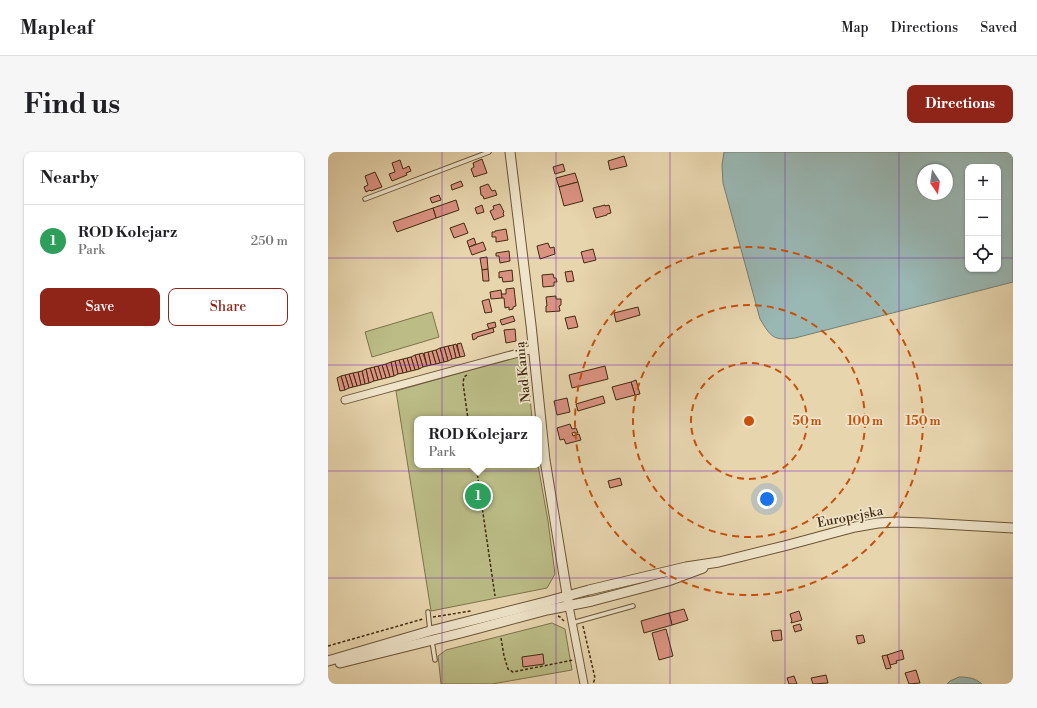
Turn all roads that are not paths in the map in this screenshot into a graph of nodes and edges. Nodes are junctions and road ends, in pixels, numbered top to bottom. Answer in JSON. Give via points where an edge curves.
{"nodes":[{"id":1,"x":489,"y":152,"type":"edge"},
{"id":2,"x":510,"y":152,"type":"edge"},
{"id":3,"x":365,"y":199,"type":"dead end"},
{"id":4,"x":533,"y":349,"type":"junction"},
{"id":5,"x":345,"y":400,"type":"dead end"},
{"id":6,"x":540,"y":416,"type":"edge"},
{"id":7,"x":542,"y":432,"type":"edge"},
{"id":8,"x":1013,"y":528,"type":"edge"},
{"id":9,"x":719,"y":562,"type":"junction"},
{"id":10,"x":567,"y":596,"type":"junction"},
{"id":11,"x":569,"y":606,"type":"junction"},
{"id":12,"x":633,"y":606,"type":"dead end"},
{"id":13,"x":428,"y":612,"type":"dead end"},
{"id":14,"x":569,"y":623,"type":"junction"},
{"id":15,"x":431,"y":636,"type":"junction"},
{"id":16,"x":435,"y":660,"type":"dead end"},
{"id":17,"x":328,"y":662,"type":"edge"},
{"id":18,"x":328,"y":665,"type":"edge"},
{"id":19,"x":584,"y":684,"type":"edge"}],
"edges":[{"from":1,"to":3,"type":"lane"},
{"from":2,"to":4,"type":"street","name":"Nad Kanią"},
{"from":4,"to":5,"type":"street"},
{"from":4,"to":6,"type":"street","name":"Nad Kanią"},
{"from":7,"to":10,"type":"street","name":"Nad Kanią"},
{"from":8,"to":9,"type":"street","name":"Europejska","via":[[878,523]]},
{"from":9,"to":10,"type":"street","name":"Europejska","via":[[686,567]]},
{"from":9,"to":11,"type":"street","name":"Europejska","via":[[668,581]]},
{"from":10,"to":11,"type":"street","name":"Nad Kanią"},
{"from":10,"to":15,"type":"street","name":"Europejska"},
{"from":11,"to":14,"type":"street","name":"Nad Kanią"},
{"from":11,"to":15,"type":"street","name":"Europejska"},
{"from":12,"to":14,"type":"lane"},
{"from":13,"to":15,"type":"lane"},
{"from":14,"to":19,"type":"street","name":"Nad Kanią"},
{"from":15,"to":16,"type":"lane"},
{"from":15,"to":17,"type":"street"},
{"from":15,"to":18,"type":"street"}]}
